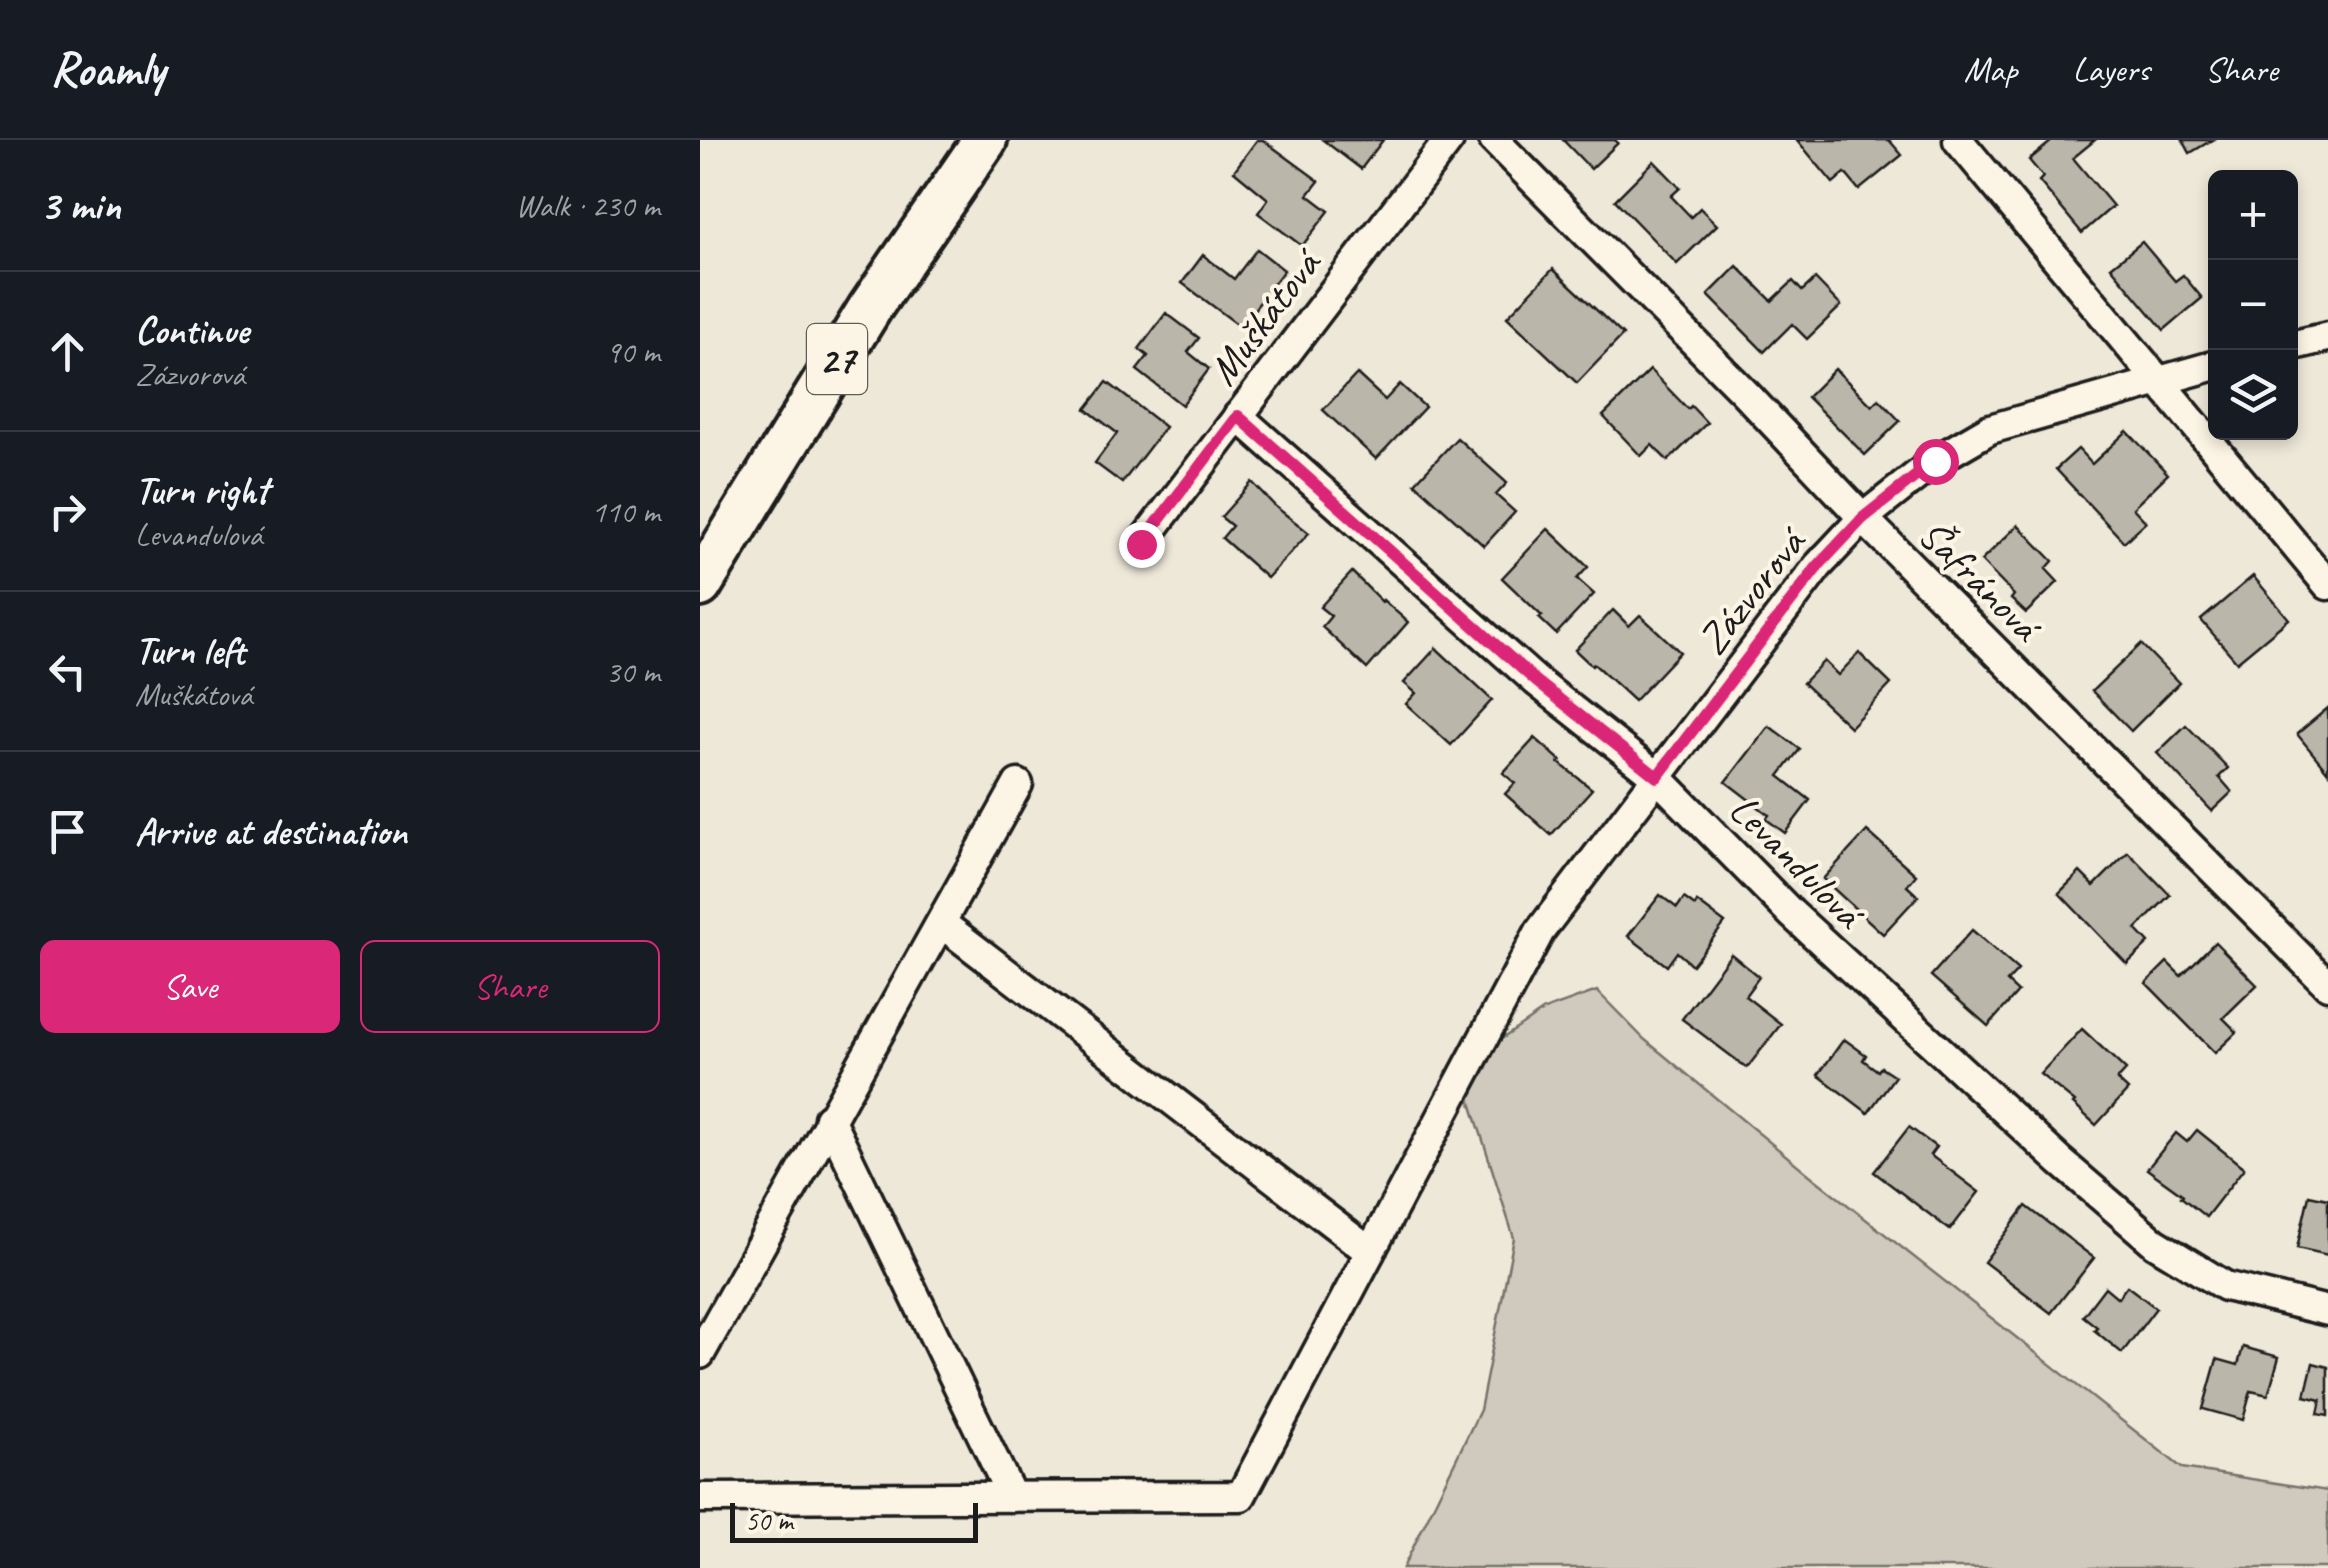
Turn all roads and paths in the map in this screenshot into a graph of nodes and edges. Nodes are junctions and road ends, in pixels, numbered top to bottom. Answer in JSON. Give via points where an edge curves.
{"nodes":[{"id":1,"x":985,"y":140,"type":"edge"},
{"id":2,"x":1449,"y":140,"type":"edge"},
{"id":3,"x":1494,"y":140,"type":"edge"},
{"id":4,"x":1958,"y":140,"type":"edge"},
{"id":5,"x":2328,"y":337,"type":"edge"},
{"id":6,"x":2298,"y":344,"type":"edge"},
{"id":7,"x":2208,"y":367,"type":"edge"},
{"id":8,"x":2156,"y":379,"type":"junction"},
{"id":9,"x":1238,"y":416,"type":"junction"},
{"id":10,"x":1863,"y":518,"type":"junction"},
{"id":11,"x":1141,"y":544,"type":"dead end"},
{"id":12,"x":700,"y":585,"type":"edge"},
{"id":13,"x":2328,"y":586,"type":"edge"},
{"id":14,"x":1657,"y":777,"type":"junction"},
{"id":15,"x":1018,"y":784,"type":"dead end"},
{"id":16,"x":941,"y":923,"type":"junction"},
{"id":17,"x":2328,"y":985,"type":"edge"},
{"id":18,"x":829,"y":1118,"type":"junction"},
{"id":19,"x":1370,"y":1252,"type":"junction"},
{"id":20,"x":2328,"y":1311,"type":"edge"},
{"id":21,"x":700,"y":1354,"type":"edge"},
{"id":22,"x":1012,"y":1497,"type":"junction"},
{"id":23,"x":700,"y":1498,"type":"edge"}],
"edges":[{"from":1,"to":12,"type":"main road","number":"27","via":[[870,308]]},
{"from":2,"to":9,"type":"street","name":"Muškátová"},
{"from":3,"to":10,"type":"street","name":"Šafránová"},
{"from":4,"to":8,"type":"street"},
{"from":5,"to":6,"type":"street"},
{"from":7,"to":8,"type":"street","name":"Zázvorová"},
{"from":8,"to":10,"type":"street","name":"Zázvorová","via":[[1990,429],[1935,461]]},
{"from":8,"to":13,"type":"street"},
{"from":9,"to":11,"type":"street","name":"Muškátová"},
{"from":9,"to":14,"type":"street","name":"Levandulová","via":[[1536,681]]},
{"from":10,"to":14,"type":"street","name":"Zázvorová","via":[[1818,566]]},
{"from":10,"to":17,"type":"street","name":"Šafránová"},
{"from":14,"to":19,"type":"street","name":"Zázvorová","via":[[1540,931]]},
{"from":14,"to":20,"type":"street","name":"Levandulová","via":[[1792,914],[2155,1243],[2225,1286]]},
{"from":15,"to":16,"type":"street"},
{"from":16,"to":18,"type":"street"},
{"from":16,"to":19,"type":"street"},
{"from":18,"to":21,"type":"street"},
{"from":18,"to":22,"type":"street"},
{"from":19,"to":22,"type":"street","name":"Zázvorová","via":[[1240,1496]]},
{"from":22,"to":23,"type":"street"}]}
